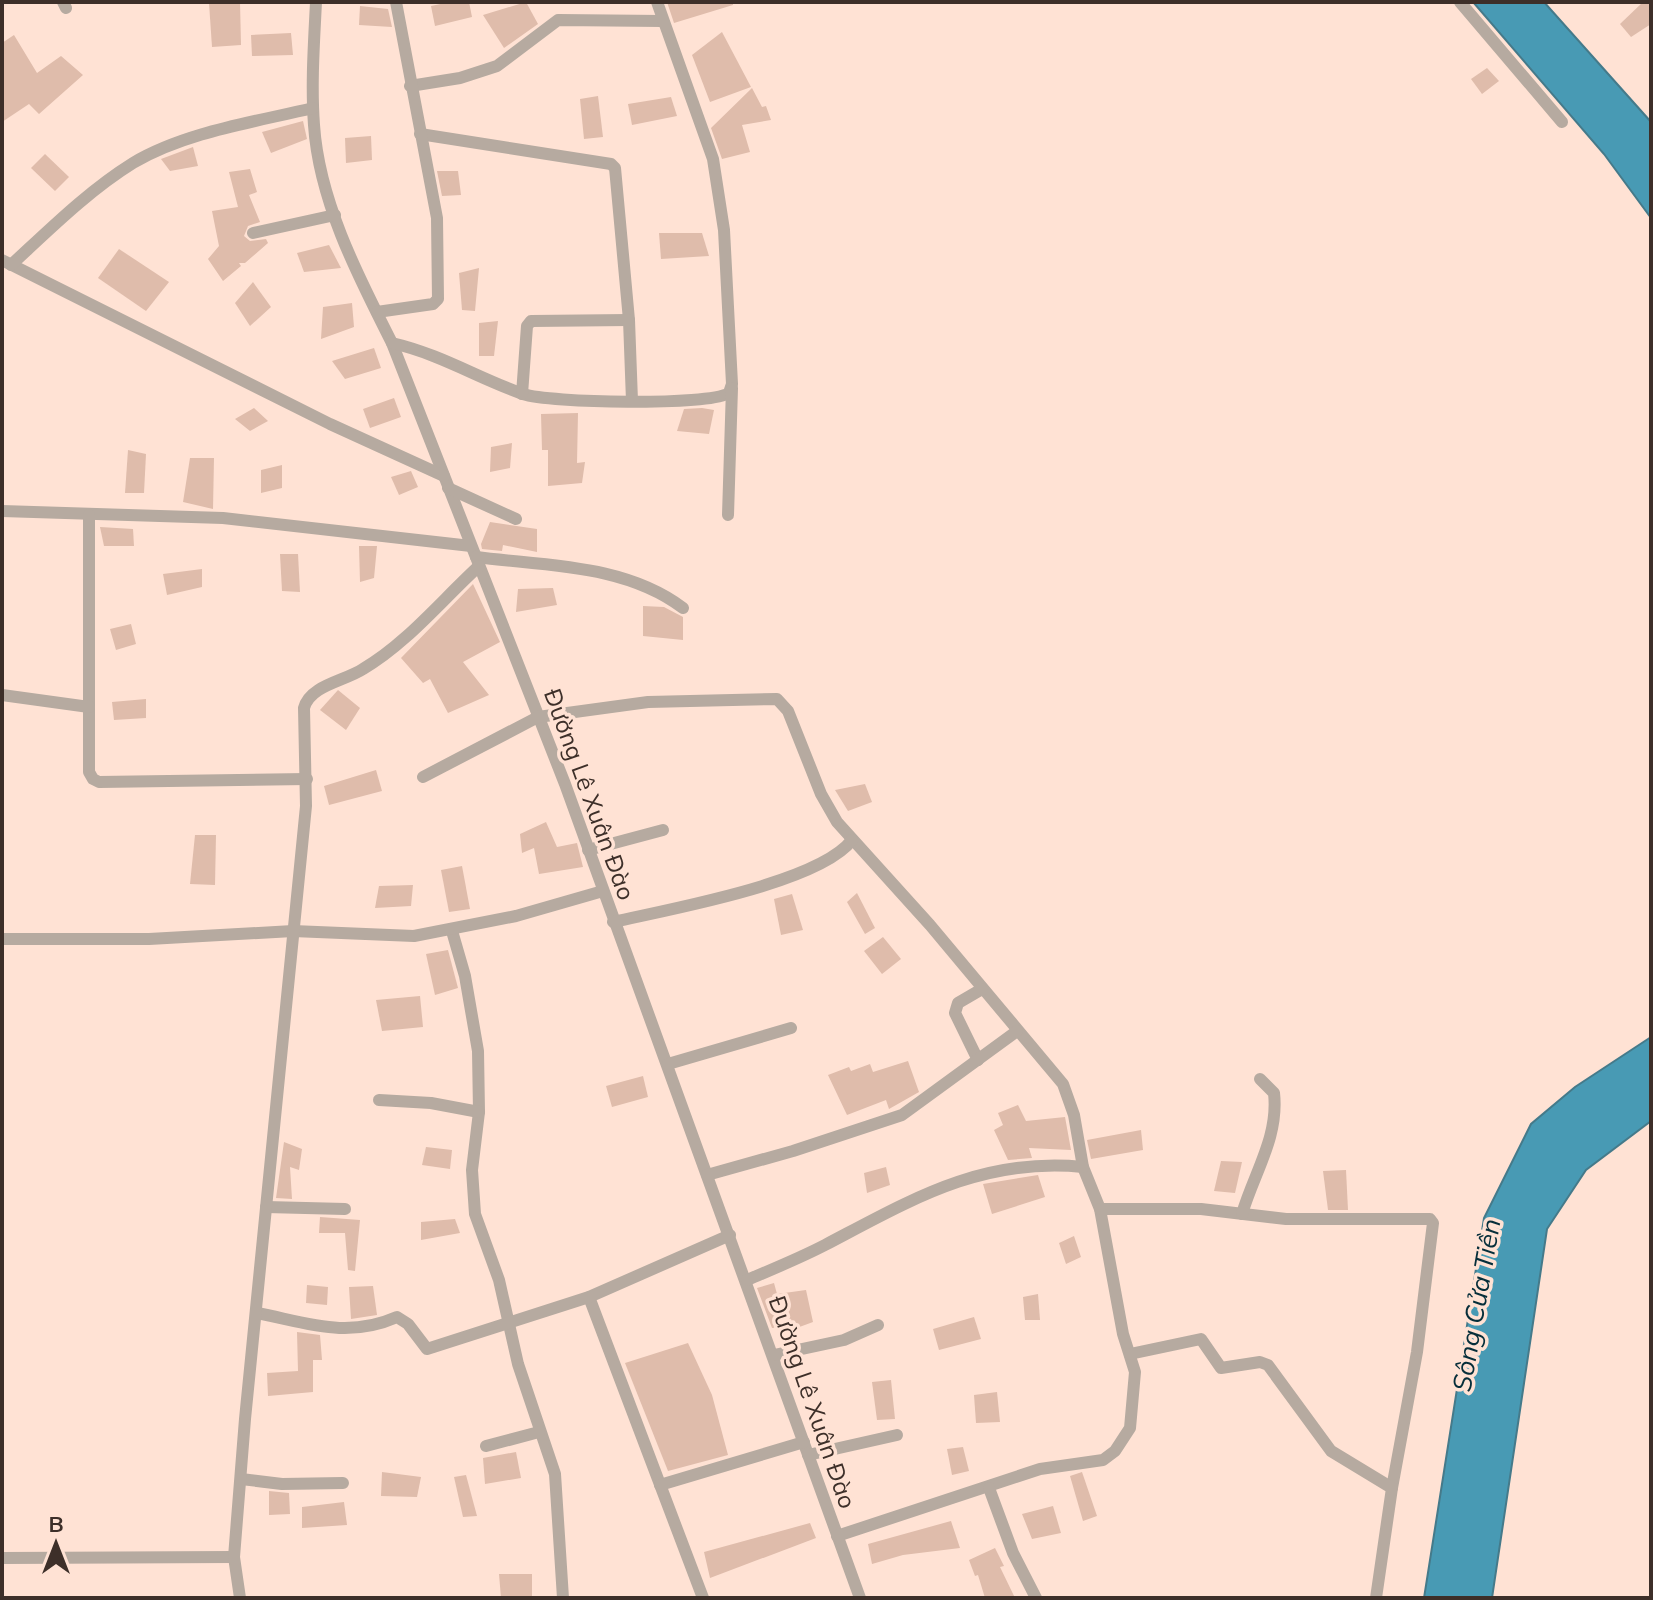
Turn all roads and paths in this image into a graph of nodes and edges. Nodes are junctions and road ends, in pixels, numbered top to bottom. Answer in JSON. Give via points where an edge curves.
{"nodes":[{"id":1,"x":316,"y":2,"type":"edge"},
{"id":2,"x":396,"y":2,"type":"edge"},
{"id":3,"x":657,"y":2,"type":"edge"},
{"id":4,"x":1460,"y":2,"type":"edge"},
{"id":5,"x":662,"y":21,"type":"junction"},
{"id":6,"x":410,"y":86,"type":"junction"},
{"id":7,"x":313,"y":108,"type":"junction"},
{"id":8,"x":1562,"y":122,"type":"dead end"},
{"id":9,"x":420,"y":134,"type":"junction"},
{"id":10,"x":335,"y":215,"type":"junction"},
{"id":11,"x":253,"y":233,"type":"dead end"},
{"id":12,"x":6,"y":263,"type":"edge"},
{"id":13,"x":377,"y":312,"type":"junction"},
{"id":14,"x":629,"y":320,"type":"junction"},
{"id":15,"x":392,"y":343,"type":"junction"},
{"id":16,"x":732,"y":388,"type":"junction"},
{"id":17,"x":522,"y":394,"type":"junction"},
{"id":18,"x":632,"y":401,"type":"junction"},
{"id":19,"x":446,"y":482,"type":"junction"},
{"id":20,"x":2,"y":511,"type":"edge"},
{"id":21,"x":89,"y":515,"type":"junction"},
{"id":22,"x":728,"y":515,"type":"dead end"},
{"id":23,"x":516,"y":519,"type":"dead end"},
{"id":24,"x":475,"y":557,"type":"junction"},
{"id":25,"x":683,"y":608,"type":"dead end"},
{"id":26,"x":2,"y":695,"type":"edge"},
{"id":27,"x":89,"y":707,"type":"junction"},
{"id":28,"x":538,"y":717,"type":"junction"},
{"id":29,"x":423,"y":777,"type":"dead end"},
{"id":30,"x":307,"y":779,"type":"junction"},
{"id":31,"x":663,"y":830,"type":"dead end"},
{"id":32,"x":852,"y":840,"type":"junction"},
{"id":33,"x":588,"y":850,"type":"junction"},
{"id":34,"x":603,"y":891,"type":"junction"},
{"id":35,"x":613,"y":922,"type":"junction"},
{"id":36,"x":293,"y":931,"type":"junction"},
{"id":37,"x":452,"y":931,"type":"junction"},
{"id":38,"x":2,"y":939,"type":"edge"},
{"id":39,"x":982,"y":989,"type":"junction"},
{"id":40,"x":791,"y":1028,"type":"dead end"},
{"id":41,"x":1017,"y":1031,"type":"junction"},
{"id":42,"x":978,"y":1060,"type":"junction"},
{"id":43,"x":668,"y":1064,"type":"junction"},
{"id":44,"x":1260,"y":1079,"type":"dead end"},
{"id":45,"x":379,"y":1100,"type":"dead end"},
{"id":46,"x":479,"y":1112,"type":"junction"},
{"id":47,"x":1083,"y":1167,"type":"junction"},
{"id":48,"x":707,"y":1175,"type":"junction"},
{"id":49,"x":266,"y":1207,"type":"junction"},
{"id":50,"x":345,"y":1209,"type":"dead end"},
{"id":51,"x":1100,"y":1209,"type":"junction"},
{"id":52,"x":1242,"y":1214,"type":"junction"},
{"id":53,"x":730,"y":1235,"type":"junction"},
{"id":54,"x":747,"y":1280,"type":"junction"},
{"id":55,"x":589,"y":1297,"type":"junction"},
{"id":56,"x":257,"y":1313,"type":"junction"},
{"id":57,"x":508,"y":1322,"type":"junction"},
{"id":58,"x":878,"y":1325,"type":"dead end"},
{"id":59,"x":1130,"y":1354,"type":"junction"},
{"id":60,"x":774,"y":1355,"type":"junction"},
{"id":61,"x":539,"y":1432,"type":"junction"},
{"id":62,"x":897,"y":1435,"type":"dead end"},
{"id":63,"x":486,"y":1446,"type":"dead end"},
{"id":64,"x":806,"y":1449,"type":"junction"},
{"id":65,"x":241,"y":1479,"type":"junction"},
{"id":66,"x":343,"y":1483,"type":"dead end"},
{"id":67,"x":660,"y":1485,"type":"junction"},
{"id":68,"x":989,"y":1488,"type":"junction"},
{"id":69,"x":1392,"y":1488,"type":"junction"},
{"id":70,"x":837,"y":1536,"type":"junction"},
{"id":71,"x":234,"y":1557,"type":"junction"},
{"id":72,"x":2,"y":1558,"type":"edge"},
{"id":73,"x":240,"y":1598,"type":"edge"},
{"id":74,"x":563,"y":1598,"type":"edge"},
{"id":75,"x":703,"y":1598,"type":"edge"},
{"id":76,"x":860,"y":1598,"type":"edge"},
{"id":77,"x":1036,"y":1598,"type":"edge"},
{"id":78,"x":1376,"y":1598,"type":"edge"}],
"edges":[{"from":1,"to":7,"type":"street","name":"Đường Lê Xuân Đào"},
{"from":2,"to":6,"type":"street"},
{"from":3,"to":5,"type":"street"},
{"from":4,"to":8,"type":"street"},
{"from":5,"to":6,"type":"street","via":[[558,20],[497,66]]},
{"from":5,"to":16,"type":"street","via":[[713,159],[724,230]]},
{"from":6,"to":9,"type":"street"},
{"from":7,"to":10,"type":"street","name":"Đường Lê Xuân Đào","via":[[317,148]]},
{"from":7,"to":12,"type":"street","via":[[182,142],[141,159]]},
{"from":9,"to":13,"type":"street","via":[[437,218],[438,299]]},
{"from":9,"to":14,"type":"street","via":[[611,164]]},
{"from":10,"to":11,"type":"street"},
{"from":10,"to":13,"type":"street","name":"Đường Lê Xuân Đào"},
{"from":12,"to":19,"type":"street"},
{"from":13,"to":15,"type":"street","name":"Đường Lê Xuân Đào"},
{"from":14,"to":17,"type":"street","via":[[531,321]]},
{"from":14,"to":18,"type":"street"},
{"from":15,"to":17,"type":"street","via":[[448,359]]},
{"from":15,"to":19,"type":"street","name":"Đường Lê Xuân Đào"},
{"from":16,"to":18,"type":"street","via":[[725,396],[696,400]]},
{"from":16,"to":22,"type":"street"},
{"from":17,"to":18,"type":"street"},
{"from":19,"to":23,"type":"street"},
{"from":19,"to":24,"type":"street","name":"Đường Lê Xuân Đào"},
{"from":20,"to":21,"type":"street"},
{"from":21,"to":24,"type":"street","via":[[223,518]]},
{"from":21,"to":27,"type":"street"},
{"from":24,"to":25,"type":"street","via":[[605,573],[652,588]]},
{"from":24,"to":28,"type":"street","name":"Đường Lê Xuân Đào"},
{"from":24,"to":30,"type":"street","via":[[373,663],[306,701]]},
{"from":26,"to":27,"type":"street"},
{"from":27,"to":30,"type":"street","via":[[89,772],[95,781]]},
{"from":28,"to":29,"type":"street"},
{"from":28,"to":32,"type":"street","via":[[648,702],[777,699],[788,711],[827,804]]},
{"from":28,"to":33,"type":"street","name":"Đường Lê Xuân Đào"},
{"from":30,"to":36,"type":"street"},
{"from":31,"to":33,"type":"street"},
{"from":32,"to":35,"type":"street","via":[[838,855],[767,884]]},
{"from":32,"to":39,"type":"street"},
{"from":33,"to":34,"type":"street","name":"Đường Lê Xuân Đào"},
{"from":34,"to":35,"type":"street","name":"Đường Lê Xuân Đào"},
{"from":34,"to":37,"type":"street"},
{"from":35,"to":43,"type":"street","name":"Đường Lê Xuân Đào"},
{"from":36,"to":37,"type":"street","via":[[388,937]]},
{"from":36,"to":38,"type":"street","via":[[149,939]]},
{"from":36,"to":49,"type":"street"},
{"from":37,"to":46,"type":"street","via":[[478,1051]]},
{"from":39,"to":41,"type":"street"},
{"from":39,"to":42,"type":"street","via":[[958,1003],[955,1013]]},
{"from":40,"to":43,"type":"street"},
{"from":41,"to":42,"type":"street"},
{"from":41,"to":47,"type":"street","via":[[1055,1071],[1070,1099]]},
{"from":42,"to":48,"type":"street","via":[[887,1122]]},
{"from":43,"to":48,"type":"street","name":"Đường Lê Xuân Đào"},
{"from":44,"to":52,"type":"street","via":[[1274,1093],[1269,1147]]},
{"from":45,"to":46,"type":"street"},
{"from":46,"to":57,"type":"street","via":[[472,1170],[475,1214]]},
{"from":47,"to":51,"type":"street"},
{"from":47,"to":54,"type":"street","via":[[1011,1167],[957,1181]]},
{"from":48,"to":53,"type":"street","name":"Đường Lê Xuân Đào"},
{"from":49,"to":50,"type":"street"},
{"from":49,"to":56,"type":"street"},
{"from":51,"to":52,"type":"street"},
{"from":51,"to":59,"type":"street"},
{"from":52,"to":69,"type":"street","via":[[1286,1219],[1424,1218],[1433,1223]]},
{"from":53,"to":54,"type":"street","name":"Đường Lê Xuân Đào"},
{"from":53,"to":55,"type":"street"},
{"from":54,"to":60,"type":"street","name":"Đường Lê Xuân Đào"},
{"from":55,"to":57,"type":"street"},
{"from":55,"to":67,"type":"street"},
{"from":56,"to":57,"type":"street","via":[[363,1330],[397,1317],[427,1349]]},
{"from":56,"to":65,"type":"street"},
{"from":57,"to":61,"type":"street"},
{"from":58,"to":60,"type":"street","via":[[844,1340]]},
{"from":59,"to":68,"type":"street","via":[[1135,1372],[1133,1418],[1115,1451],[1098,1461],[1047,1467]]},
{"from":59,"to":69,"type":"street","via":[[1195,1338],[1208,1344],[1221,1368],[1264,1363],[1331,1451]]},
{"from":60,"to":64,"type":"street","name":"Đường Lê Xuân Đào"},
{"from":61,"to":63,"type":"street"},
{"from":61,"to":74,"type":"street","via":[[555,1474]]},
{"from":62,"to":64,"type":"street"},
{"from":64,"to":67,"type":"street"},
{"from":64,"to":70,"type":"street","name":"Đường Lê Xuân Đào"},
{"from":65,"to":66,"type":"street"},
{"from":65,"to":71,"type":"street"},
{"from":67,"to":75,"type":"street"},
{"from":68,"to":70,"type":"street"},
{"from":68,"to":77,"type":"street"},
{"from":69,"to":78,"type":"street"},
{"from":70,"to":76,"type":"street","name":"Đường Lê Xuân Đào"},
{"from":71,"to":72,"type":"street"},
{"from":71,"to":73,"type":"street"}]}
